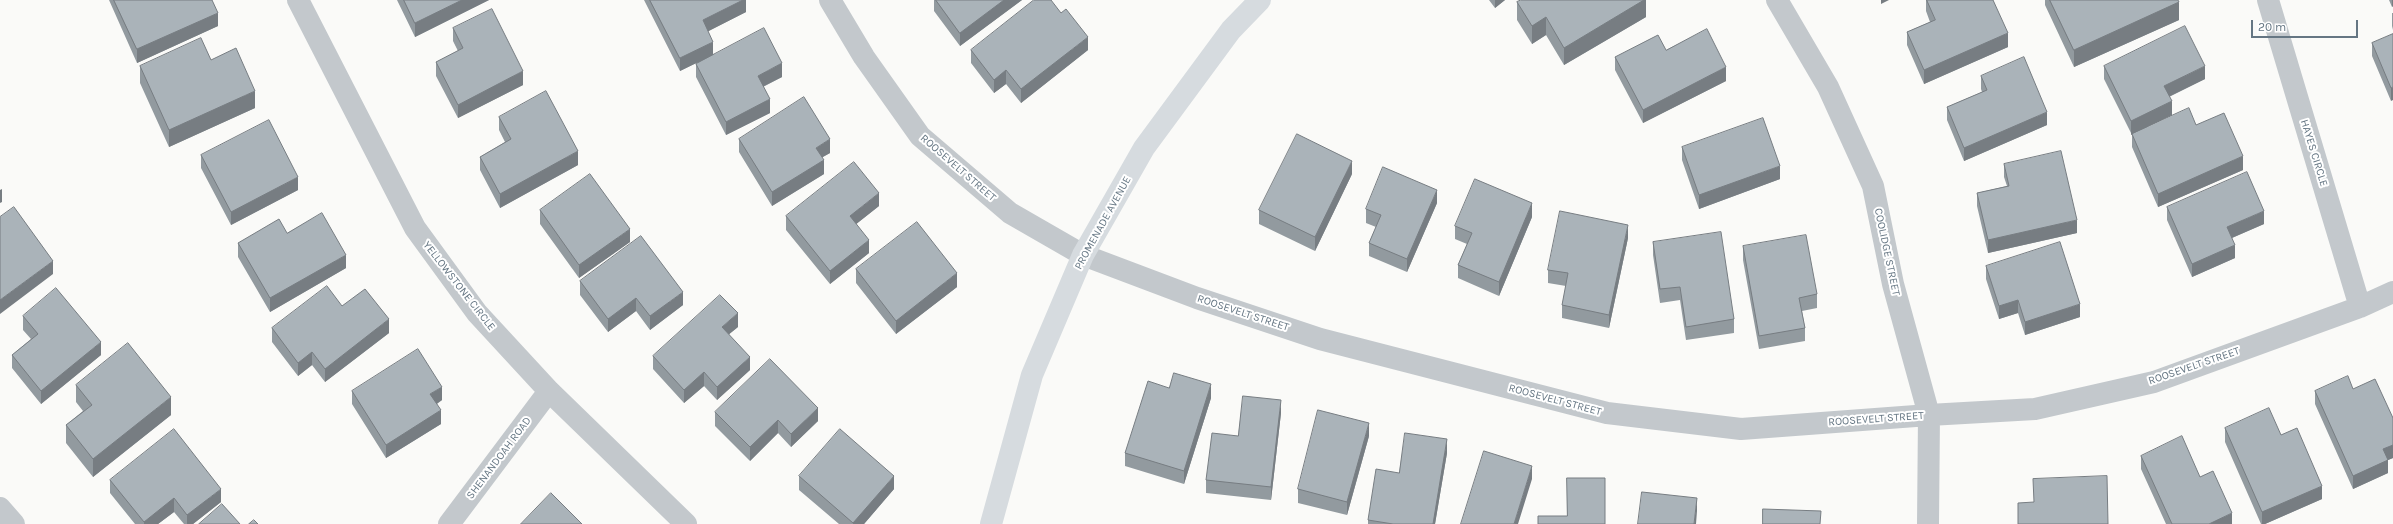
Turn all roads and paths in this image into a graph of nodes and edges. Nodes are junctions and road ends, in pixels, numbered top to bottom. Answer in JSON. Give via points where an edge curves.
{"nodes":[{"id":1,"x":298,"y":0,"type":"edge"},
{"id":2,"x":830,"y":0,"type":"edge"},
{"id":3,"x":1260,"y":0,"type":"edge"},
{"id":4,"x":1777,"y":0,"type":"edge"},
{"id":5,"x":2268,"y":0,"type":"edge"},
{"id":6,"x":1083,"y":255,"type":"junction"},
{"id":7,"x":2393,"y":292,"type":"edge"},
{"id":8,"x":2360,"y":307,"type":"junction"},
{"id":9,"x":549,"y":391,"type":"junction"},
{"id":10,"x":1929,"y":414,"type":"junction"},
{"id":11,"x":0,"y":508,"type":"edge"},
{"id":12,"x":14,"y":524,"type":"edge"},
{"id":13,"x":449,"y":524,"type":"edge"},
{"id":14,"x":686,"y":524,"type":"edge"},
{"id":15,"x":992,"y":524,"type":"edge"},
{"id":16,"x":1928,"y":524,"type":"edge"}],
"edges":[{"from":1,"to":9,"type":"street","name":"YELLOWSTONE CIRCLE","via":[[415,228],[477,313]]},
{"from":2,"to":6,"type":"street","name":"ROOSEVELT STREET","via":[[864,57],[920,136],[1010,213]]},
{"from":3,"to":6,"type":"main road","name":"PROMENADE AVENUE","via":[[1231,30],[1144,148]]},
{"from":4,"to":10,"type":"street","name":"COOLIDGE STREET","via":[[1828,87],[1873,186],[1893,284]]},
{"from":5,"to":8,"type":"street","name":"HAYES CIRCLE"},
{"from":6,"to":10,"type":"street","name":"ROOSEVELT STREET","via":[[1197,298],[1320,339],[1607,414],[1741,429]]},
{"from":6,"to":15,"type":"main road","name":"PROMENADE AVENUE","via":[[1032,375]]},
{"from":7,"to":8,"type":"street","name":"ROOSEVELT STREET"},
{"from":8,"to":10,"type":"street","name":"ROOSEVELT STREET","via":[[2154,382],[2035,410]]},
{"from":9,"to":13,"type":"street","name":"SHENANDOAH ROAD"},
{"from":9,"to":14,"type":"street","name":"YELLOWSTONE CIRCLE"},
{"from":10,"to":16,"type":"street","name":"COOLIDGE STREET"},
{"from":11,"to":12,"type":"street"}]}
